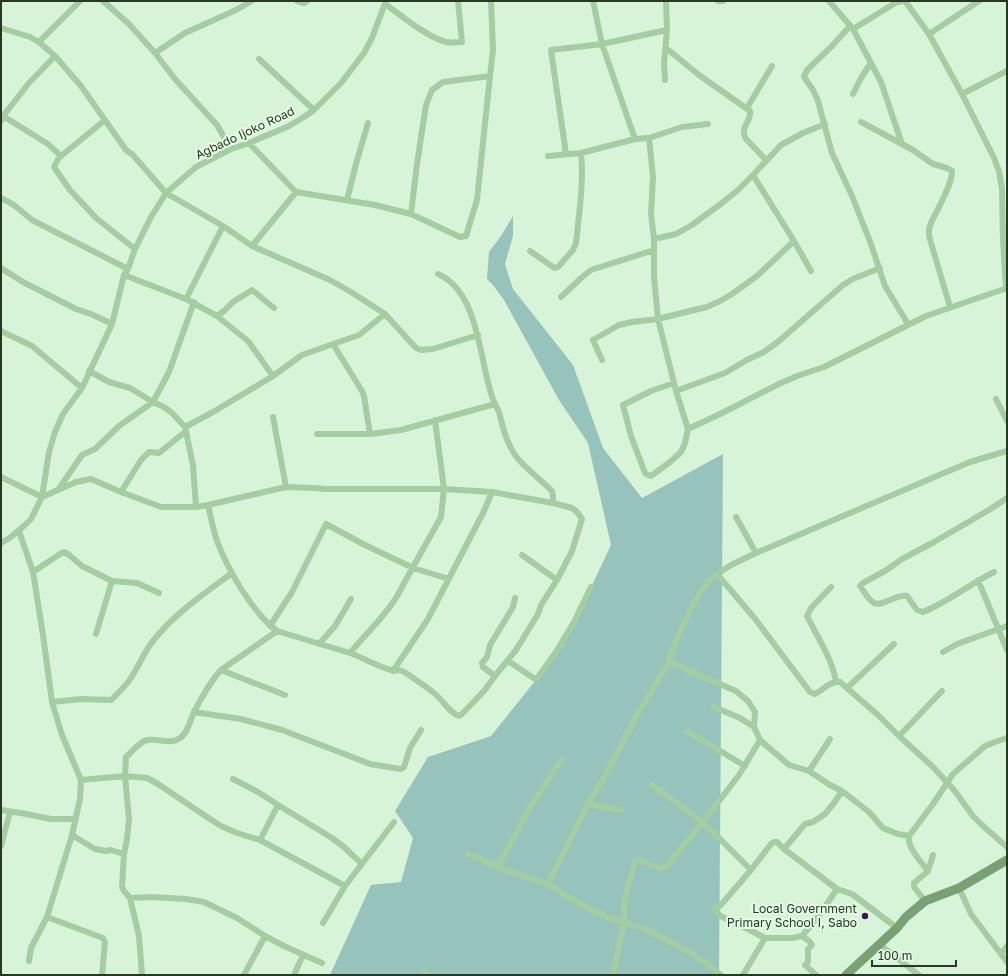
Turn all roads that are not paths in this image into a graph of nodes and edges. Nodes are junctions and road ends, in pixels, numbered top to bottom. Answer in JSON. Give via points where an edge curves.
{"nodes":[{"id":1,"x":80,"y":1,"type":"edge"},
{"id":2,"x":103,"y":1,"type":"edge"},
{"id":3,"x":252,"y":1,"type":"edge"},
{"id":4,"x":297,"y":1,"type":"edge"},
{"id":5,"x":307,"y":1,"type":"edge"},
{"id":6,"x":458,"y":1,"type":"edge"},
{"id":7,"x":491,"y":1,"type":"edge"},
{"id":8,"x":593,"y":1,"type":"edge"},
{"id":9,"x":666,"y":1,"type":"edge"},
{"id":10,"x":718,"y":1,"type":"edge"},
{"id":11,"x":723,"y":1,"type":"edge"},
{"id":12,"x":829,"y":1,"type":"edge"},
{"id":13,"x":979,"y":1,"type":"edge"},
{"id":14,"x":386,"y":3,"type":"edge"},
{"id":15,"x":1,"y":28,"type":"edge"},
{"id":16,"x":852,"y":28,"type":"junction"},
{"id":17,"x":667,"y":30,"type":"junction"},
{"id":18,"x":929,"y":34,"type":"junction"},
{"id":19,"x":38,"y":42,"type":"junction"},
{"id":20,"x":602,"y":44,"type":"junction"},
{"id":21,"x":666,"y":48,"type":"junction"},
{"id":22,"x":155,"y":53,"type":"junction"},
{"id":23,"x":55,"y":56,"type":"junction"},
{"id":24,"x":259,"y":60,"type":"dead end"},
{"id":25,"x":872,"y":63,"type":"junction"},
{"id":26,"x":772,"y":66,"type":"dead end"},
{"id":27,"x":1007,"y":71,"type":"edge"},
{"id":28,"x":490,"y":76,"type":"junction"},
{"id":29,"x":665,"y":80,"type":"dead end"},
{"id":30,"x":853,"y":94,"type":"dead end"},
{"id":31,"x":962,"y":94,"type":"junction"},
{"id":32,"x":747,"y":108,"type":"junction"},
{"id":33,"x":314,"y":110,"type":"junction"},
{"id":34,"x":2,"y":119,"type":"edge"},
{"id":35,"x":105,"y":120,"type":"junction"},
{"id":36,"x":861,"y":122,"type":"dead end"},
{"id":37,"x":368,"y":123,"type":"dead end"},
{"id":38,"x":708,"y":124,"type":"dead end"},
{"id":39,"x":825,"y":124,"type":"junction"},
{"id":40,"x":649,"y":138,"type":"junction"},
{"id":41,"x":635,"y":139,"type":"junction"},
{"id":42,"x":249,"y":143,"type":"junction"},
{"id":43,"x":902,"y":144,"type":"junction"},
{"id":44,"x":231,"y":149,"type":"junction"},
{"id":45,"x":582,"y":153,"type":"junction"},
{"id":46,"x":566,"y":154,"type":"junction"},
{"id":47,"x":61,"y":156,"type":"junction"},
{"id":48,"x":548,"y":156,"type":"dead end"},
{"id":49,"x":766,"y":160,"type":"junction"},
{"id":50,"x":753,"y":174,"type":"junction"},
{"id":51,"x":296,"y":192,"type":"junction"},
{"id":52,"x":166,"y":193,"type":"junction"},
{"id":53,"x":1,"y":198,"type":"edge"},
{"id":54,"x":347,"y":200,"type":"junction"},
{"id":55,"x":411,"y":214,"type":"junction"},
{"id":56,"x":223,"y":226,"type":"junction"},
{"id":57,"x":654,"y":239,"type":"junction"},
{"id":58,"x":1005,"y":240,"type":"edge"},
{"id":59,"x":794,"y":241,"type":"junction"},
{"id":60,"x":252,"y":246,"type":"junction"},
{"id":61,"x":135,"y":249,"type":"junction"},
{"id":62,"x":654,"y":250,"type":"junction"},
{"id":63,"x":530,"y":251,"type":"dead end"},
{"id":64,"x":1,"y":268,"type":"edge"},
{"id":65,"x":880,"y":268,"type":"junction"},
{"id":66,"x":811,"y":271,"type":"dead end"},
{"id":67,"x":126,"y":272,"type":"junction"},
{"id":68,"x":438,"y":274,"type":"dead end"},
{"id":69,"x":1006,"y":289,"type":"edge"},
{"id":70,"x":561,"y":297,"type":"dead end"},
{"id":71,"x":186,"y":299,"type":"junction"},
{"id":72,"x":194,"y":302,"type":"junction"},
{"id":73,"x":950,"y":307,"type":"junction"},
{"id":74,"x":274,"y":308,"type":"dead end"},
{"id":75,"x":385,"y":314,"type":"junction"},
{"id":76,"x":217,"y":316,"type":"junction"},
{"id":77,"x":658,"y":319,"type":"junction"},
{"id":78,"x":112,"y":324,"type":"junction"},
{"id":79,"x":908,"y":324,"type":"junction"},
{"id":80,"x":1,"y":331,"type":"edge"},
{"id":81,"x":478,"y":335,"type":"junction"},
{"id":82,"x":333,"y":344,"type":"junction"},
{"id":83,"x":602,"y":360,"type":"dead end"},
{"id":84,"x":89,"y":371,"type":"junction"},
{"id":85,"x":273,"y":376,"type":"junction"},
{"id":86,"x":674,"y":383,"type":"junction"},
{"id":87,"x":82,"y":388,"type":"junction"},
{"id":88,"x":676,"y":391,"type":"junction"},
{"id":89,"x":996,"y":399,"type":"dead end"},
{"id":90,"x":153,"y":402,"type":"junction"},
{"id":91,"x":494,"y":404,"type":"junction"},
{"id":92,"x":273,"y":417,"type":"dead end"},
{"id":93,"x":435,"y":420,"type":"junction"},
{"id":94,"x":1007,"y":421,"type":"edge"},
{"id":95,"x":185,"y":429,"type":"junction"},
{"id":96,"x":688,"y":429,"type":"junction"},
{"id":97,"x":317,"y":434,"type":"dead end"},
{"id":98,"x":370,"y":434,"type":"junction"},
{"id":99,"x":1007,"y":451,"type":"edge"},
{"id":100,"x":1,"y":477,"type":"edge"},
{"id":101,"x":286,"y":487,"type":"junction"},
{"id":102,"x":444,"y":489,"type":"junction"},
{"id":103,"x":58,"y":490,"type":"junction"},
{"id":104,"x":121,"y":492,"type":"junction"},
{"id":105,"x":492,"y":492,"type":"junction"},
{"id":106,"x":42,"y":497,"type":"junction"},
{"id":107,"x":1007,"y":498,"type":"edge"},
{"id":108,"x":553,"y":503,"type":"junction"},
{"id":109,"x":208,"y":505,"type":"junction"},
{"id":110,"x":196,"y":507,"type":"junction"},
{"id":111,"x":736,"y":517,"type":"dead end"},
{"id":112,"x":19,"y":531,"type":"junction"},
{"id":113,"x":1,"y":543,"type":"edge"},
{"id":114,"x":756,"y":553,"type":"junction"},
{"id":115,"x":522,"y":555,"type":"dead end"},
{"id":116,"x":413,"y":568,"type":"junction"},
{"id":117,"x":33,"y":572,"type":"junction"},
{"id":118,"x":994,"y":572,"type":"dead end"},
{"id":119,"x":232,"y":573,"type":"junction"},
{"id":120,"x":717,"y":574,"type":"junction"},
{"id":121,"x":449,"y":579,"type":"junction"},
{"id":122,"x":557,"y":580,"type":"junction"},
{"id":123,"x":978,"y":580,"type":"junction"},
{"id":124,"x":112,"y":581,"type":"junction"},
{"id":125,"x":591,"y":587,"type":"dead end"},
{"id":126,"x":831,"y":587,"type":"dead end"},
{"id":127,"x":160,"y":593,"type":"dead end"},
{"id":128,"x":515,"y":598,"type":"dead end"},
{"id":129,"x":351,"y":599,"type":"dead end"},
{"id":130,"x":270,"y":626,"type":"junction"},
{"id":131,"x":1007,"y":626,"type":"edge"},
{"id":132,"x":999,"y":629,"type":"junction"},
{"id":133,"x":277,"y":631,"type":"junction"},
{"id":134,"x":96,"y":634,"type":"dead end"},
{"id":135,"x":319,"y":644,"type":"junction"},
{"id":136,"x":894,"y":644,"type":"dead end"},
{"id":137,"x":1007,"y":650,"type":"edge"},
{"id":138,"x":943,"y":652,"type":"dead end"},
{"id":139,"x":350,"y":653,"type":"junction"},
{"id":140,"x":508,"y":661,"type":"junction"},
{"id":141,"x":669,"y":662,"type":"junction"},
{"id":142,"x":221,"y":670,"type":"junction"},
{"id":143,"x":393,"y":671,"type":"junction"},
{"id":144,"x":495,"y":676,"type":"junction"},
{"id":145,"x":836,"y":681,"type":"junction"},
{"id":146,"x":847,"y":688,"type":"junction"},
{"id":147,"x":942,"y":691,"type":"dead end"},
{"id":148,"x":285,"y":695,"type":"dead end"},
{"id":149,"x":52,"y":702,"type":"junction"},
{"id":150,"x":714,"y":707,"type":"dead end"},
{"id":151,"x":194,"y":712,"type":"junction"},
{"id":152,"x":754,"y":727,"type":"junction"},
{"id":153,"x":421,"y":730,"type":"dead end"},
{"id":154,"x":687,"y":731,"type":"dead end"},
{"id":155,"x":899,"y":736,"type":"junction"},
{"id":156,"x":1007,"y":738,"type":"edge"},
{"id":157,"x":830,"y":739,"type":"dead end"},
{"id":158,"x":760,"y":740,"type":"junction"},
{"id":159,"x":561,"y":760,"type":"dead end"},
{"id":160,"x":744,"y":766,"type":"junction"},
{"id":161,"x":810,"y":771,"type":"junction"},
{"id":162,"x":125,"y":776,"type":"junction"},
{"id":163,"x":234,"y":779,"type":"dead end"},
{"id":164,"x":81,"y":780,"type":"junction"},
{"id":165,"x":947,"y":784,"type":"junction"},
{"id":166,"x":652,"y":785,"type":"dead end"},
{"id":167,"x":842,"y":791,"type":"junction"},
{"id":168,"x":588,"y":804,"type":"junction"},
{"id":169,"x":278,"y":805,"type":"junction"},
{"id":170,"x":1,"y":810,"type":"edge"},
{"id":171,"x":621,"y":810,"type":"dead end"},
{"id":172,"x":10,"y":812,"type":"junction"},
{"id":173,"x":76,"y":819,"type":"junction"},
{"id":174,"x":394,"y":822,"type":"dead end"},
{"id":175,"x":704,"y":822,"type":"junction"},
{"id":176,"x":72,"y":835,"type":"junction"},
{"id":177,"x":909,"y":836,"type":"junction"},
{"id":178,"x":260,"y":840,"type":"junction"},
{"id":179,"x":1,"y":846,"type":"edge"},
{"id":180,"x":1007,"y":847,"type":"edge"},
{"id":181,"x":784,"y":849,"type":"junction"},
{"id":182,"x":124,"y":854,"type":"junction"},
{"id":183,"x":468,"y":854,"type":"dead end"},
{"id":184,"x":933,"y":855,"type":"dead end"},
{"id":185,"x":1007,"y":860,"type":"edge"},
{"id":186,"x":362,"y":864,"type":"junction"},
{"id":187,"x":498,"y":866,"type":"junction"},
{"id":188,"x":751,"y":870,"type":"junction"},
{"id":189,"x":928,"y":871,"type":"junction"},
{"id":190,"x":548,"y":884,"type":"junction"},
{"id":191,"x":346,"y":886,"type":"junction"},
{"id":192,"x":959,"y":888,"type":"junction"},
{"id":193,"x":837,"y":889,"type":"junction"},
{"id":194,"x":130,"y":898,"type":"junction"},
{"id":195,"x":925,"y":902,"type":"junction"},
{"id":196,"x":47,"y":917,"type":"junction"},
{"id":197,"x":624,"y":922,"type":"junction"},
{"id":198,"x":323,"y":923,"type":"dead end"},
{"id":199,"x":897,"y":928,"type":"junction"},
{"id":200,"x":265,"y":936,"type":"junction"},
{"id":201,"x":802,"y":936,"type":"junction"},
{"id":202,"x":765,"y":938,"type":"junction"},
{"id":203,"x":879,"y":944,"type":"junction"},
{"id":204,"x":1007,"y":946,"type":"edge"},
{"id":205,"x":1002,"y":953,"type":"junction"},
{"id":206,"x":303,"y":955,"type":"junction"},
{"id":207,"x":29,"y":962,"type":"dead end"},
{"id":208,"x":1007,"y":962,"type":"edge"},
{"id":209,"x":322,"y":963,"type":"dead end"},
{"id":210,"x":424,"y":972,"type":"dead end"},
{"id":211,"x":102,"y":975,"type":"edge"},
{"id":212,"x":142,"y":975,"type":"edge"},
{"id":213,"x":244,"y":975,"type":"edge"},
{"id":214,"x":294,"y":975,"type":"edge"},
{"id":215,"x":430,"y":975,"type":"edge"},
{"id":216,"x":613,"y":975,"type":"edge"},
{"id":217,"x":721,"y":975,"type":"edge"},
{"id":218,"x":743,"y":975,"type":"edge"},
{"id":219,"x":816,"y":975,"type":"edge"},
{"id":220,"x":846,"y":975,"type":"edge"},
{"id":221,"x":919,"y":975,"type":"edge"}],
"edges":[{"from":1,"to":19,"type":"street"},
{"from":2,"to":22,"type":"street","via":[[129,24]]},
{"from":3,"to":22,"type":"street","via":[[185,33]]},
{"from":4,"to":5,"type":"street"},
{"from":6,"to":14,"type":"street","via":[[462,42],[447,42],[427,33]]},
{"from":7,"to":28,"type":"street","via":[[493,50]]},
{"from":8,"to":20,"type":"street"},
{"from":9,"to":17,"type":"street"},
{"from":10,"to":11,"type":"street"},
{"from":12,"to":16,"type":"street"},
{"from":13,"to":18,"type":"street"},
{"from":14,"to":33,"type":"street","name":"Agbado Ijoko Road","via":[[372,38],[360,58],[341,83]]},
{"from":15,"to":19,"type":"street"},
{"from":16,"to":18,"type":"street","via":[[897,2],[905,1]]},
{"from":16,"to":25,"type":"street"},
{"from":16,"to":39,"type":"street","via":[[807,70],[804,77],[818,101]]},
{"from":17,"to":20,"type":"street"},
{"from":17,"to":21,"type":"street"},
{"from":18,"to":31,"type":"street"},
{"from":19,"to":23,"type":"street"},
{"from":20,"to":41,"type":"street"},
{"from":20,"to":46,"type":"street","via":[[551,50]]},
{"from":21,"to":29,"type":"street"},
{"from":21,"to":32,"type":"street","via":[[699,75]]},
{"from":22,"to":44,"type":"street","via":[[174,80],[217,126]]},
{"from":23,"to":34,"type":"street","via":[[29,83]]},
{"from":23,"to":35,"type":"street","via":[[81,86]]},
{"from":24,"to":33,"type":"street"},
{"from":25,"to":30,"type":"street"},
{"from":25,"to":43,"type":"street"},
{"from":26,"to":32,"type":"street"},
{"from":27,"to":31,"type":"street"},
{"from":28,"to":55,"type":"street","via":[[443,82],[432,90],[426,105]]},
{"from":28,"to":55,"type":"street","via":[[477,200],[466,236],[460,236]]},
{"from":31,"to":58,"type":"street","via":[[999,171]]},
{"from":32,"to":49,"type":"street","via":[[750,114],[743,131],[744,135]]},
{"from":33,"to":42,"type":"street","name":"Agbado Ijoko Road","via":[[289,126]]},
{"from":34,"to":47,"type":"street","via":[[48,144]]},
{"from":35,"to":47,"type":"street"},
{"from":35,"to":52,"type":"street","via":[[126,150]]},
{"from":36,"to":43,"type":"street"},
{"from":37,"to":54,"type":"street"},
{"from":38,"to":40,"type":"street","via":[[682,127]]},
{"from":39,"to":49,"type":"street","via":[[781,145]]},
{"from":39,"to":65,"type":"street","via":[[832,154],[852,196]]},
{"from":40,"to":41,"type":"street"},
{"from":40,"to":57,"type":"street","via":[[653,177],[651,214]]},
{"from":41,"to":45,"type":"street"},
{"from":42,"to":44,"type":"street","name":"Agbado Ijoko Road"},
{"from":42,"to":51,"type":"street"},
{"from":43,"to":73,"type":"street","via":[[933,164],[952,171],[949,185],[929,229]]},
{"from":44,"to":52,"type":"street","name":"Agbado Ijoko Road","via":[[196,167]]},
{"from":45,"to":46,"type":"street"},
{"from":45,"to":63,"type":"street","via":[[582,185],[576,243],[573,250],[556,268]]},
{"from":46,"to":48,"type":"street"},
{"from":47,"to":61,"type":"street","via":[[54,167],[70,190],[96,218]]},
{"from":49,"to":50,"type":"street"},
{"from":50,"to":57,"type":"street","via":[[738,190],[692,225],[676,234]]},
{"from":50,"to":59,"type":"street"},
{"from":51,"to":54,"type":"street"},
{"from":51,"to":60,"type":"street"},
{"from":52,"to":56,"type":"street"},
{"from":52,"to":61,"type":"street","name":"Agbado Ijoko Road"},
{"from":53,"to":67,"type":"street","via":[[32,220]]},
{"from":54,"to":55,"type":"street"},
{"from":56,"to":60,"type":"street"},
{"from":56,"to":71,"type":"street"},
{"from":57,"to":62,"type":"street"},
{"from":58,"to":69,"type":"street"},
{"from":59,"to":66,"type":"street"},
{"from":59,"to":77,"type":"street","via":[[757,276],[720,301],[707,307]]},
{"from":60,"to":75,"type":"street","via":[[342,286]]},
{"from":61,"to":67,"type":"street","name":"Agbado Ijoko Road"},
{"from":62,"to":70,"type":"street","via":[[591,270]]},
{"from":62,"to":77,"type":"street"},
{"from":64,"to":78,"type":"street","via":[[76,309]]},
{"from":65,"to":79,"type":"street","via":[[885,286]]},
{"from":65,"to":88,"type":"street","via":[[843,285],[764,352],[725,373]]},
{"from":67,"to":71,"type":"street"},
{"from":67,"to":78,"type":"street","name":"Agbado Ijoko Road"},
{"from":68,"to":81,"type":"street","via":[[456,286],[468,306]]},
{"from":69,"to":73,"type":"street"},
{"from":71,"to":72,"type":"street"},
{"from":72,"to":76,"type":"street"},
{"from":72,"to":90,"type":"street","via":[[169,372]]},
{"from":73,"to":79,"type":"street"},
{"from":74,"to":76,"type":"street","via":[[252,290]]},
{"from":75,"to":81,"type":"street","via":[[416,348],[421,350]]},
{"from":75,"to":82,"type":"street","via":[[359,335]]},
{"from":76,"to":85,"type":"street","via":[[248,341]]},
{"from":77,"to":83,"type":"street","via":[[619,325],[593,340]]},
{"from":77,"to":86,"type":"street"},
{"from":78,"to":84,"type":"street","name":"Agbado Ijoko Road"},
{"from":79,"to":96,"type":"street","via":[[824,367],[781,383]]},
{"from":80,"to":87,"type":"street","via":[[32,346]]},
{"from":81,"to":91,"type":"street"},
{"from":82,"to":85,"type":"street","via":[[302,355]]},
{"from":82,"to":98,"type":"street","via":[[362,391]]},
{"from":84,"to":87,"type":"street","name":"Agbado Ijoko Road"},
{"from":84,"to":90,"type":"street","via":[[109,382],[130,388]]},
{"from":85,"to":95,"type":"street"},
{"from":86,"to":88,"type":"street"},
{"from":86,"to":96,"type":"street","via":[[623,405],[631,436],[648,475],[655,474],[681,452]]},
{"from":87,"to":106,"type":"street","name":"Agbado Ijoko Road","via":[[63,414],[55,432]]},
{"from":88,"to":96,"type":"street"},
{"from":89,"to":94,"type":"street"},
{"from":90,"to":95,"type":"street","via":[[172,413]]},
{"from":90,"to":103,"type":"street","via":[[119,426],[95,449],[82,455]]},
{"from":91,"to":93,"type":"street"},
{"from":91,"to":108,"type":"street","via":[[512,451],[552,491]]},
{"from":92,"to":101,"type":"street"},
{"from":93,"to":98,"type":"street","via":[[401,430]]},
{"from":93,"to":102,"type":"street"},
{"from":95,"to":104,"type":"street","via":[[159,453],[150,452],[141,460]]},
{"from":95,"to":110,"type":"street","via":[[193,465]]},
{"from":97,"to":98,"type":"street"},
{"from":99,"to":114,"type":"street","via":[[964,465]]},
{"from":100,"to":106,"type":"street"},
{"from":101,"to":102,"type":"street"},
{"from":101,"to":109,"type":"street"},
{"from":102,"to":105,"type":"street"},
{"from":102,"to":116,"type":"street","via":[[441,517]]},
{"from":103,"to":104,"type":"street","via":[[91,479]]},
{"from":103,"to":106,"type":"street"},
{"from":104,"to":110,"type":"street","via":[[161,507]]},
{"from":105,"to":108,"type":"street"},
{"from":105,"to":121,"type":"street"},
{"from":106,"to":112,"type":"street","name":"Agbado Ijoko Road","via":[[35,512]]},
{"from":107,"to":123,"type":"street","via":[[860,586],[875,604],[907,596],[917,610],[923,612]]},
{"from":108,"to":122,"type":"street","via":[[572,508],[582,519],[572,551]]},
{"from":109,"to":110,"type":"street"},
{"from":109,"to":119,"type":"street","via":[[217,541]]},
{"from":111,"to":114,"type":"street"},
{"from":112,"to":113,"type":"street","name":"Agbado Ijoko Road"},
{"from":112,"to":117,"type":"street"},
{"from":114,"to":120,"type":"street"},
{"from":115,"to":122,"type":"street"},
{"from":116,"to":121,"type":"street"},
{"from":116,"to":130,"type":"street","via":[[326,524],[292,592]]},
{"from":116,"to":139,"type":"street","via":[[398,595]]},
{"from":117,"to":124,"type":"street","via":[[64,552],[82,566]]},
{"from":117,"to":149,"type":"street"},
{"from":118,"to":123,"type":"street"},
{"from":119,"to":130,"type":"street","via":[[248,599]]},
{"from":119,"to":149,"type":"street","via":[[170,622],[152,641],[123,689],[111,700],[81,699]]},
{"from":120,"to":141,"type":"street","via":[[701,591],[693,605],[676,640]]},
{"from":120,"to":145,"type":"street","via":[[744,605],[810,692],[821,692]]},
{"from":121,"to":143,"type":"street","via":[[425,624]]},
{"from":122,"to":140,"type":"street"},
{"from":123,"to":132,"type":"street"},
{"from":124,"to":127,"type":"street","via":[[137,583]]},
{"from":124,"to":134,"type":"street"},
{"from":125,"to":140,"type":"street","via":[[574,622],[538,677],[535,679]]},
{"from":126,"to":145,"type":"street","via":[[811,608],[807,616],[828,655]]},
{"from":128,"to":144,"type":"street","via":[[513,607],[482,663],[483,667]]},
{"from":129,"to":135,"type":"street","via":[[335,626]]},
{"from":130,"to":133,"type":"street"},
{"from":131,"to":132,"type":"street"},
{"from":132,"to":137,"type":"street"},
{"from":132,"to":138,"type":"street","via":[[957,644]]},
{"from":133,"to":135,"type":"street"},
{"from":133,"to":142,"type":"street"},
{"from":135,"to":139,"type":"street"},
{"from":136,"to":146,"type":"street"},
{"from":139,"to":143,"type":"street"},
{"from":140,"to":144,"type":"street"},
{"from":141,"to":152,"type":"street","via":[[736,691],[748,701],[755,712]]},
{"from":141,"to":168,"type":"street"},
{"from":142,"to":148,"type":"street"},
{"from":142,"to":151,"type":"street"},
{"from":143,"to":144,"type":"street","via":[[406,673],[459,716]]},
{"from":145,"to":146,"type":"street"},
{"from":146,"to":155,"type":"street"},
{"from":147,"to":155,"type":"street"},
{"from":149,"to":164,"type":"street","via":[[62,735]]},
{"from":150,"to":152,"type":"street"},
{"from":151,"to":153,"type":"street","via":[[241,719],[282,730],[370,764],[401,769]]},
{"from":151,"to":162,"type":"street","via":[[185,735],[180,739],[147,740],[126,757]]},
{"from":152,"to":158,"type":"street"},
{"from":154,"to":160,"type":"street"},
{"from":155,"to":165,"type":"street","via":[[933,767]]},
{"from":156,"to":165,"type":"street","via":[[985,746],[953,774]]},
{"from":157,"to":161,"type":"street"},
{"from":158,"to":160,"type":"street"},
{"from":158,"to":161,"type":"street","via":[[789,765]]},
{"from":159,"to":187,"type":"street","via":[[529,809]]},
{"from":160,"to":175,"type":"street"},
{"from":161,"to":167,"type":"street"},
{"from":162,"to":164,"type":"street"},
{"from":162,"to":178,"type":"street","via":[[147,778],[221,826]]},
{"from":162,"to":182,"type":"street","via":[[129,818]]},
{"from":163,"to":169,"type":"street"},
{"from":164,"to":173,"type":"street"},
{"from":165,"to":177,"type":"street"},
{"from":165,"to":180,"type":"street","via":[[973,816]]},
{"from":166,"to":175,"type":"street"},
{"from":167,"to":177,"type":"street","via":[[869,812],[883,828]]},
{"from":167,"to":181,"type":"street","via":[[825,814],[805,824]]},
{"from":168,"to":171,"type":"street"},
{"from":168,"to":190,"type":"street"},
{"from":169,"to":178,"type":"street"},
{"from":169,"to":186,"type":"street","via":[[332,838]]},
{"from":170,"to":172,"type":"street"},
{"from":172,"to":173,"type":"street","via":[[51,819]]},
{"from":172,"to":179,"type":"street"},
{"from":173,"to":176,"type":"street"},
{"from":174,"to":186,"type":"street"},
{"from":175,"to":188,"type":"street"},
{"from":175,"to":197,"type":"street","via":[[666,867],[658,868],[640,860],[635,862],[624,902]]},
{"from":176,"to":182,"type":"street","via":[[95,849]]},
{"from":176,"to":196,"type":"street"},
{"from":177,"to":189,"type":"street","via":[[908,841],[912,849]]},
{"from":178,"to":191,"type":"street"},
{"from":181,"to":188,"type":"street","via":[[774,842]]},
{"from":181,"to":193,"type":"street"},
{"from":182,"to":194,"type":"street","via":[[122,887]]},
{"from":183,"to":187,"type":"street"},
{"from":184,"to":189,"type":"street"},
{"from":185,"to":192,"type":"main road"},
{"from":186,"to":191,"type":"street"},
{"from":187,"to":190,"type":"street"},
{"from":188,"to":202,"type":"street","via":[[720,906],[715,908],[719,915]]},
{"from":189,"to":195,"type":"street","via":[[914,883],[914,887]]},
{"from":190,"to":197,"type":"street","via":[[596,912]]},
{"from":191,"to":198,"type":"street"},
{"from":192,"to":195,"type":"main road"},
{"from":192,"to":205,"type":"street","via":[[971,914]]},
{"from":193,"to":199,"type":"street","via":[[852,894]]},
{"from":193,"to":201,"type":"street"},
{"from":194,"to":200,"type":"street","via":[[191,899],[204,902],[237,918]]},
{"from":194,"to":212,"type":"street","via":[[139,936]]},
{"from":195,"to":199,"type":"main road"},
{"from":196,"to":207,"type":"street","via":[[32,948]]},
{"from":196,"to":211,"type":"street","via":[[103,938],[105,942]]},
{"from":197,"to":216,"type":"street"},
{"from":197,"to":217,"type":"street","via":[[645,928],[705,962]]},
{"from":199,"to":203,"type":"main road"},
{"from":200,"to":206,"type":"street"},
{"from":200,"to":213,"type":"street"},
{"from":201,"to":202,"type":"street"},
{"from":201,"to":219,"type":"street","via":[[812,945],[808,949],[808,962],[805,965]]},
{"from":202,"to":218,"type":"street"},
{"from":203,"to":220,"type":"main road"},
{"from":203,"to":221,"type":"street"},
{"from":204,"to":205,"type":"street"},
{"from":205,"to":208,"type":"street"},
{"from":206,"to":209,"type":"street"},
{"from":206,"to":214,"type":"street"},
{"from":210,"to":215,"type":"street"}]}
